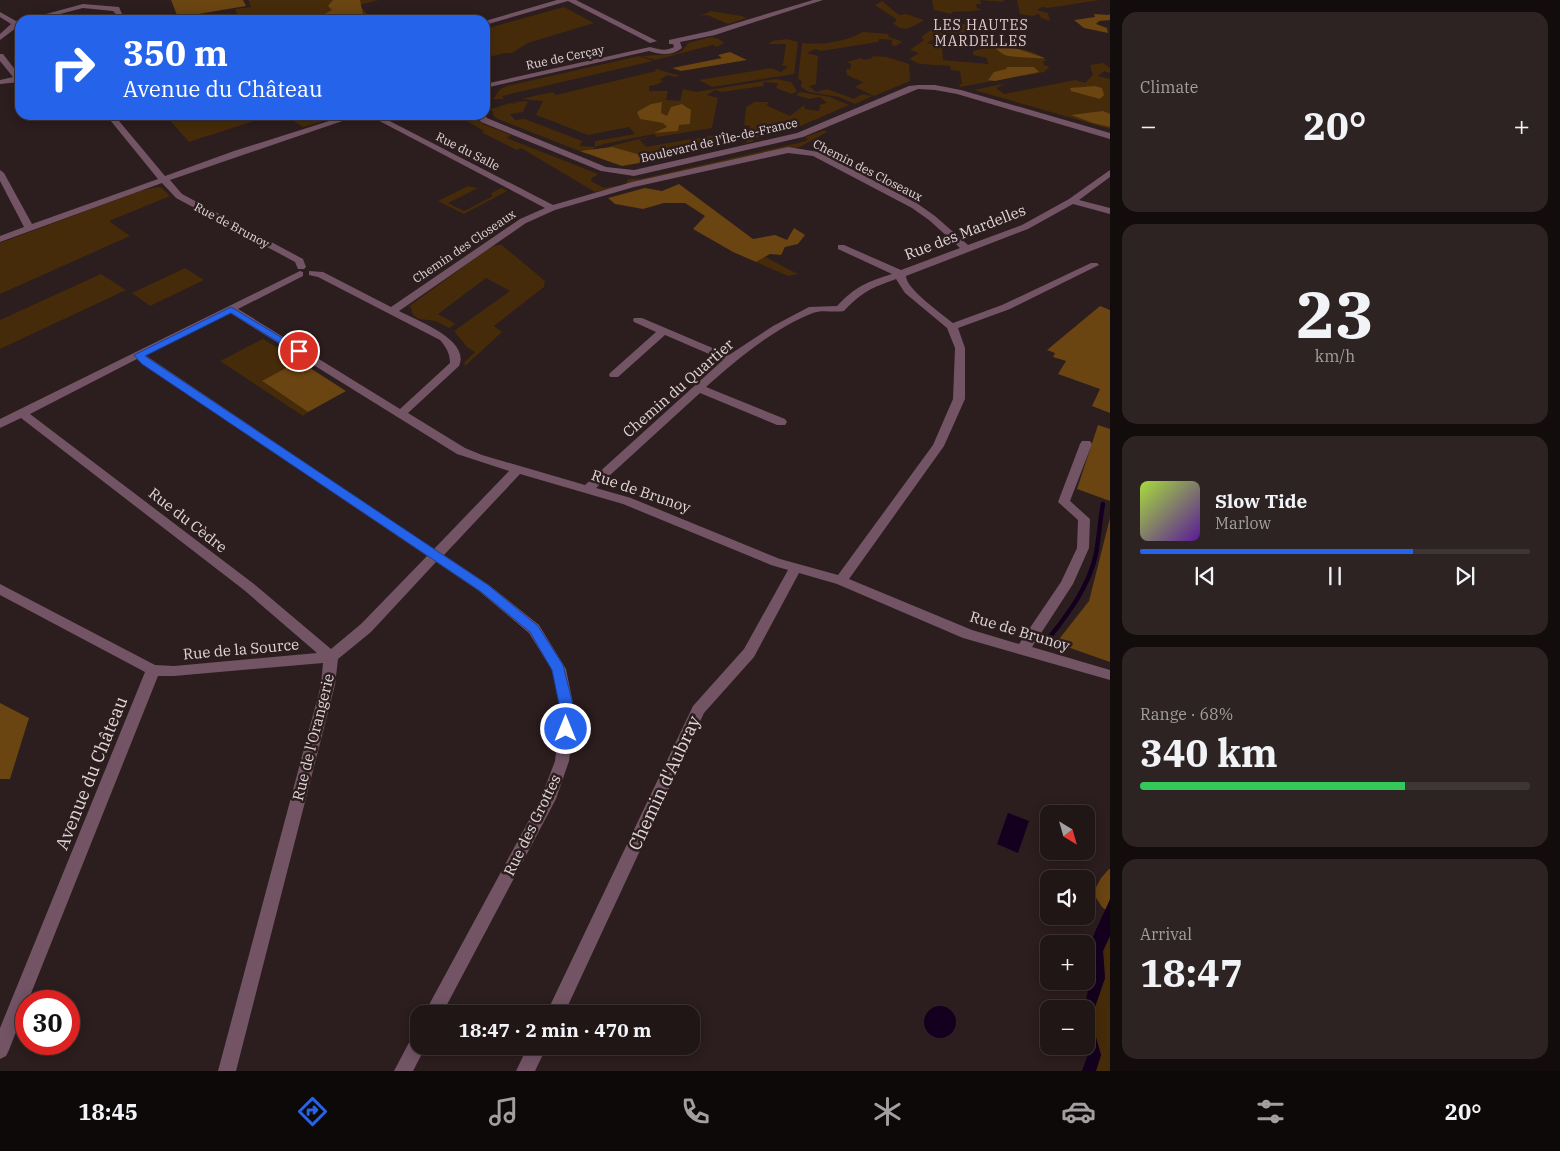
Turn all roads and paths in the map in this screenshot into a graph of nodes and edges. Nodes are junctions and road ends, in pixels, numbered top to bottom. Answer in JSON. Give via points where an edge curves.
{"nodes":[{"id":1,"x":566,"y":0,"type":"edge"},
{"id":2,"x":571,"y":0,"type":"edge"},
{"id":3,"x":819,"y":0,"type":"edge"},
{"id":4,"x":0,"y":14,"type":"edge"},
{"id":5,"x":118,"y":14,"type":"dead end"},
{"id":6,"x":48,"y":15,"type":"edge"},
{"id":7,"x":15,"y":22,"type":"edge"},
{"id":8,"x":490,"y":22,"type":"edge"},
{"id":9,"x":15,"y":26,"type":"edge"},
{"id":10,"x":0,"y":38,"type":"edge"},
{"id":11,"x":675,"y":43,"type":"junction"},
{"id":12,"x":651,"y":45,"type":"junction"},
{"id":13,"x":0,"y":56,"type":"edge"},
{"id":14,"x":15,"y":75,"type":"edge"},
{"id":15,"x":15,"y":80,"type":"edge"},
{"id":16,"x":0,"y":82,"type":"edge"},
{"id":17,"x":490,"y":88,"type":"edge"},
{"id":18,"x":114,"y":120,"type":"edge"},
{"id":19,"x":340,"y":120,"type":"edge"},
{"id":20,"x":382,"y":120,"type":"edge"},
{"id":21,"x":484,"y":120,"type":"edge"},
{"id":22,"x":1110,"y":136,"type":"edge"},
{"id":23,"x":0,"y":173,"type":"edge"},
{"id":24,"x":1110,"y":173,"type":"edge"},
{"id":25,"x":164,"y":180,"type":"junction"},
{"id":26,"x":1072,"y":201,"type":"junction"},
{"id":27,"x":552,"y":208,"type":"junction"},
{"id":28,"x":1110,"y":211,"type":"edge"},
{"id":29,"x":30,"y":229,"type":"junction"},
{"id":30,"x":0,"y":240,"type":"edge"},
{"id":31,"x":840,"y":247,"type":"dead end"},
{"id":32,"x":967,"y":249,"type":"junction"},
{"id":33,"x":1094,"y":265,"type":"dead end"},
{"id":34,"x":301,"y":271,"type":"junction"},
{"id":35,"x":901,"y":274,"type":"junction"},
{"id":36,"x":231,"y":309,"type":"junction"},
{"id":37,"x":392,"y":311,"type":"junction"},
{"id":38,"x":638,"y":320,"type":"dead end"},
{"id":39,"x":952,"y":327,"type":"junction"},
{"id":40,"x":663,"y":331,"type":"junction"},
{"id":41,"x":139,"y":355,"type":"junction"},
{"id":42,"x":730,"y":359,"type":"junction"},
{"id":43,"x":614,"y":375,"type":"dead end"},
{"id":44,"x":698,"y":388,"type":"junction"},
{"id":45,"x":22,"y":413,"type":"junction"},
{"id":46,"x":401,"y":414,"type":"junction"},
{"id":47,"x":781,"y":422,"type":"dead end"},
{"id":48,"x":0,"y":424,"type":"edge"},
{"id":49,"x":1086,"y":444,"type":"dead end"},
{"id":50,"x":517,"y":470,"type":"junction"},
{"id":51,"x":588,"y":489,"type":"junction"},
{"id":52,"x":434,"y":556,"type":"junction"},
{"id":53,"x":796,"y":568,"type":"junction"},
{"id":54,"x":841,"y":581,"type":"junction"},
{"id":55,"x":0,"y":590,"type":"edge"},
{"id":56,"x":1023,"y":649,"type":"junction"},
{"id":57,"x":331,"y":657,"type":"junction"},
{"id":58,"x":152,"y":670,"type":"junction"},
{"id":59,"x":1110,"y":674,"type":"edge"},
{"id":60,"x":438,"y":1005,"type":"edge"},
{"id":61,"x":559,"y":1005,"type":"edge"},
{"id":62,"x":0,"y":1050,"type":"edge"},
{"id":63,"x":412,"y":1055,"type":"edge"},
{"id":64,"x":533,"y":1055,"type":"edge"},
{"id":65,"x":227,"y":1071,"type":"edge"},
{"id":66,"x":403,"y":1071,"type":"edge"},
{"id":67,"x":525,"y":1071,"type":"edge"}],
"edges":[{"from":1,"to":8,"type":"street"},
{"from":2,"to":12,"type":"street"},
{"from":3,"to":11,"type":"street"},
{"from":4,"to":7,"type":"street"},
{"from":5,"to":6,"type":"street","via":[[116,9],[83,6]]},
{"from":9,"to":10,"type":"street"},
{"from":11,"to":12,"type":"street"},
{"from":11,"to":12,"type":"street","via":[[678,48],[672,52],[662,52]]},
{"from":12,"to":17,"type":"street","name":"Rue de Cerçay"},
{"from":13,"to":14,"type":"street"},
{"from":15,"to":16,"type":"street"},
{"from":18,"to":25,"type":"street"},
{"from":19,"to":25,"type":"street"},
{"from":20,"to":27,"type":"street","name":"Rue du Salle"},
{"from":21,"to":22,"type":"street","name":"Boulevard de l'Île-de-France","via":[[605,170],[634,173],[800,135],[920,86],[952,91]]},
{"from":23,"to":29,"type":"street"},
{"from":24,"to":26,"type":"street","name":"Rue des Mardelles"},
{"from":25,"to":29,"type":"street"},
{"from":25,"to":34,"type":"street","name":"Rue de Brunoy","via":[[179,196],[300,261]]},
{"from":26,"to":28,"type":"street"},
{"from":26,"to":32,"type":"street","name":"Rue des Mardelles","via":[[1025,227]]},
{"from":27,"to":32,"type":"street","name":"Chemin des Closeaux","via":[[632,185],[797,150],[816,154],[915,206]]},
{"from":27,"to":37,"type":"street","name":"Chemin des Closeaux","via":[[523,221]]},
{"from":29,"to":30,"type":"street"},
{"from":31,"to":35,"type":"street"},
{"from":32,"to":35,"type":"street","name":"Rue des Mardelles"},
{"from":33,"to":39,"type":"street","via":[[1006,307]]},
{"from":34,"to":36,"type":"street"},
{"from":34,"to":37,"type":"street","via":[[320,274]]},
{"from":35,"to":39,"type":"street","name":"Rue des Mardelles","via":[[901,281],[909,291]]},
{"from":35,"to":42,"type":"street","name":"Chemin du Quartier","via":[[855,293],[840,309],[812,309]]},
{"from":36,"to":41,"type":"street"},
{"from":36,"to":46,"type":"street","name":"Rue de Brunoy"},
{"from":37,"to":46,"type":"street","via":[[444,338],[456,360],[448,372]]},
{"from":38,"to":40,"type":"street"},
{"from":39,"to":54,"type":"street","via":[[960,348],[959,399],[938,446]]},
{"from":40,"to":42,"type":"street"},
{"from":40,"to":43,"type":"street"},
{"from":41,"to":45,"type":"street"},
{"from":41,"to":52,"type":"street","name":"Rue des Grottes"},
{"from":42,"to":44,"type":"street","name":"Chemin du Quartier"},
{"from":44,"to":47,"type":"street"},
{"from":44,"to":51,"type":"street","name":"Chemin du Quartier"},
{"from":45,"to":48,"type":"street"},
{"from":45,"to":57,"type":"street","name":"Rue du Cèdre","via":[[249,587]]},
{"from":46,"to":50,"type":"street","name":"Rue de Brunoy","via":[[461,450]]},
{"from":49,"to":56,"type":"street","via":[[1064,502],[1084,519],[1083,548],[1067,584]]},
{"from":50,"to":51,"type":"street","name":"Rue de Brunoy"},
{"from":50,"to":52,"type":"street","name":"Rue de l'Orangerie"},
{"from":51,"to":53,"type":"street","name":"Rue de Brunoy","via":[[627,501]]},
{"from":52,"to":57,"type":"street","name":"Rue de l'Orangerie","via":[[366,628]]},
{"from":52,"to":60,"type":"street","name":"Rue des Grottes","via":[[484,588],[534,629],[559,669],[568,713],[562,761],[548,799]]},
{"from":53,"to":54,"type":"street","name":"Rue de Brunoy"},
{"from":53,"to":61,"type":"street","name":"Chemin d'Aubray","via":[[749,653],[698,710]]},
{"from":54,"to":56,"type":"street","name":"Rue de Brunoy","via":[[968,634]]},
{"from":55,"to":58,"type":"street"},
{"from":56,"to":59,"type":"street","name":"Rue de Brunoy"},
{"from":57,"to":58,"type":"street","name":"Rue de la Source","via":[[174,671]]},
{"from":57,"to":65,"type":"street","name":"Rue de l'Orangerie","via":[[328,686]]},
{"from":58,"to":62,"type":"street","name":"Avenue du Château"},
{"from":63,"to":66,"type":"street"},
{"from":64,"to":67,"type":"street"}]}
